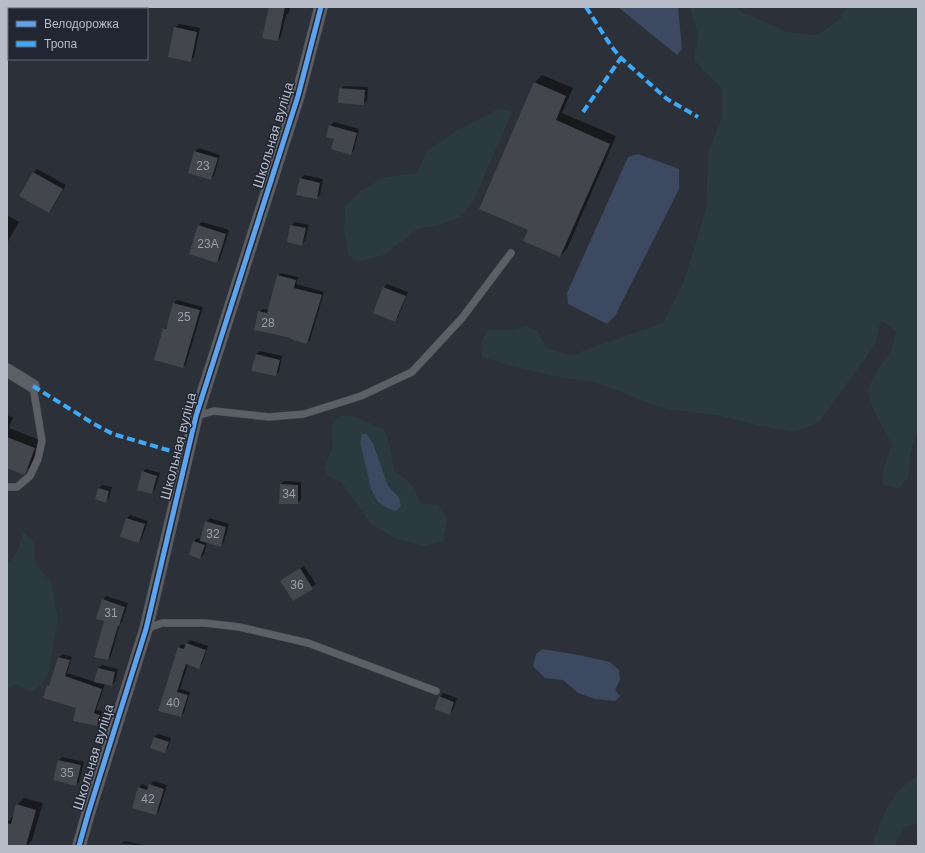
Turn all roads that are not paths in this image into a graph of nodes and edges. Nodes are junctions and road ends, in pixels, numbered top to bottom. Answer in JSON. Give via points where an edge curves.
{"nodes":[{"id":1,"x":321,"y":7,"type":"edge"},
{"id":2,"x":511,"y":253,"type":"dead end"},
{"id":3,"x":7,"y":370,"type":"edge"},
{"id":4,"x":33,"y":386,"type":"joint"},
{"id":5,"x":196,"y":416,"type":"junction"},
{"id":6,"x":7,"y":487,"type":"edge"},
{"id":7,"x":146,"y":629,"type":"junction"},
{"id":8,"x":436,"y":691,"type":"dead end"},
{"id":9,"x":79,"y":846,"type":"edge"}],
"edges":[{"from":1,"to":5,"type":"street","name":"Школьная вуліца","via":[[298,96]]},
{"from":2,"to":5,"type":"lane","via":[[462,318],[412,372],[361,396],[304,414],[269,417],[214,411]]},
{"from":3,"to":4,"type":"street"},
{"from":4,"to":6,"type":"lane","via":[[42,441],[38,459],[30,476],[17,487]]},
{"from":5,"to":7,"type":"street","name":"Школьная вуліца"},
{"from":7,"to":8,"type":"lane","via":[[162,623],[205,623],[239,627],[308,642]]},
{"from":7,"to":9,"type":"street","name":"Школьная вуліца"}]}
